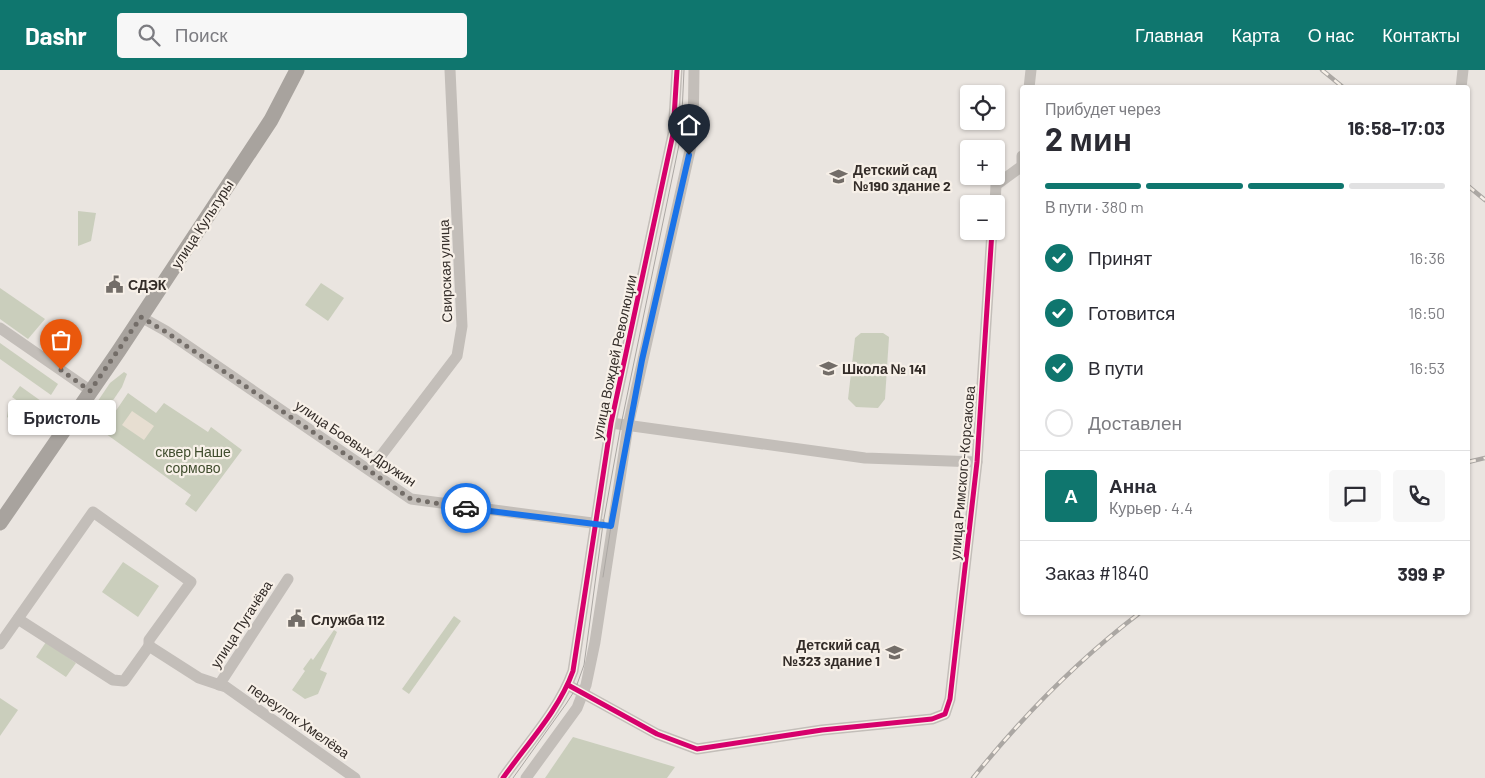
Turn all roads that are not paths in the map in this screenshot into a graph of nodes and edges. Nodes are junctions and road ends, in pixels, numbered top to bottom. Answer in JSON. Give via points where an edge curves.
{"nodes":[{"id":1,"x":297,"y":70,"type":"edge"},
{"id":2,"x":450,"y":70,"type":"edge"},
{"id":3,"x":677,"y":70,"type":"edge"},
{"id":4,"x":694,"y":70,"type":"edge"},
{"id":5,"x":1031,"y":70,"type":"edge"},
{"id":6,"x":1463,"y":70,"type":"edge"},
{"id":7,"x":1029,"y":85,"type":"edge"},
{"id":8,"x":1461,"y":85,"type":"edge"},
{"id":9,"x":1020,"y":167,"type":"edge"},
{"id":10,"x":995,"y":195,"type":"edge"},
{"id":11,"x":991,"y":240,"type":"edge"},
{"id":12,"x":141,"y":317,"type":"junction"},
{"id":13,"x":0,"y":328,"type":"edge"},
{"id":14,"x":90,"y":391,"type":"junction"},
{"id":15,"x":611,"y":423,"type":"junction"},
{"id":16,"x":628,"y":426,"type":"junction"},
{"id":17,"x":977,"y":462,"type":"junction"},
{"id":18,"x":370,"y":470,"type":"junction"},
{"id":19,"x":0,"y":524,"type":"edge"},
{"id":20,"x":594,"y":524,"type":"junction"},
{"id":21,"x":611,"y":526,"type":"junction"},
{"id":22,"x":288,"y":580,"type":"dead end"},
{"id":23,"x":18,"y":619,"type":"junction"},
{"id":24,"x":0,"y":644,"type":"edge"},
{"id":25,"x":149,"y":646,"type":"junction"},
{"id":26,"x":568,"y":685,"type":"junction"},
{"id":27,"x":222,"y":686,"type":"junction"},
{"id":28,"x":583,"y":694,"type":"junction"},
{"id":29,"x":355,"y":778,"type":"edge"},
{"id":30,"x":503,"y":778,"type":"edge"},
{"id":31,"x":526,"y":778,"type":"edge"}],
"edges":[{"from":1,"to":12,"type":"main road","name":"улица Культуры","via":[[276,112]]},
{"from":2,"to":18,"type":"street","name":"Свирская улица","via":[[462,326],[456,356]]},
{"from":3,"to":15,"type":"street","name":"улица Вождей Революции","via":[[673,134]]},
{"from":4,"to":16,"type":"street","name":"улица Вождей Революции","via":[[693,137]]},
{"from":5,"to":7,"type":"street"},
{"from":6,"to":8,"type":"street"},
{"from":9,"to":10,"type":"street","via":[[996,185]]},
{"from":11,"to":17,"type":"street","name":"улица Римского-Корсакова"},
{"from":12,"to":14,"type":"main road","name":"улица Культуры"},
{"from":12,"to":18,"type":"street","name":"улица Боевых Дружин"},
{"from":13,"to":14,"type":"street"},
{"from":14,"to":19,"type":"main road","name":"улица Культуры"},
{"from":15,"to":16,"type":"street"},
{"from":15,"to":20,"type":"street","name":"улица Вождей Революции"},
{"from":16,"to":17,"type":"street","via":[[866,458]]},
{"from":16,"to":21,"type":"street","name":"улица Вождей Революции"},
{"from":17,"to":28,"type":"street","name":"улица Римского-Корсакова","via":[[950,699],[944,714],[932,719],[822,730],[697,749],[657,734]]},
{"from":18,"to":20,"type":"street","name":"улица Боевых Дружин","via":[[411,499]]},
{"from":20,"to":21,"type":"street","name":"улица Боевых Дружин"},
{"from":20,"to":26,"type":"street","name":"улица Вождей Революции","via":[[578,652]]},
{"from":21,"to":28,"type":"street","name":"улица Вождей Революции","via":[[595,642]]},
{"from":22,"to":27,"type":"street","name":"улица Пугачёва"},
{"from":23,"to":24,"type":"street"},
{"from":23,"to":25,"type":"street","via":[[113,680],[124,681]]},
{"from":23,"to":25,"type":"street","via":[[94,512],[191,582]]},
{"from":25,"to":27,"type":"street","name":"переулок Хмелёва","via":[[199,678]]},
{"from":26,"to":28,"type":"street"},
{"from":26,"to":30,"type":"street","name":"улица Вождей Революции"},
{"from":27,"to":29,"type":"street","name":"переулок Хмелёва"},
{"from":28,"to":31,"type":"street","name":"улица Вождей Революции","via":[[577,708]]}]}
